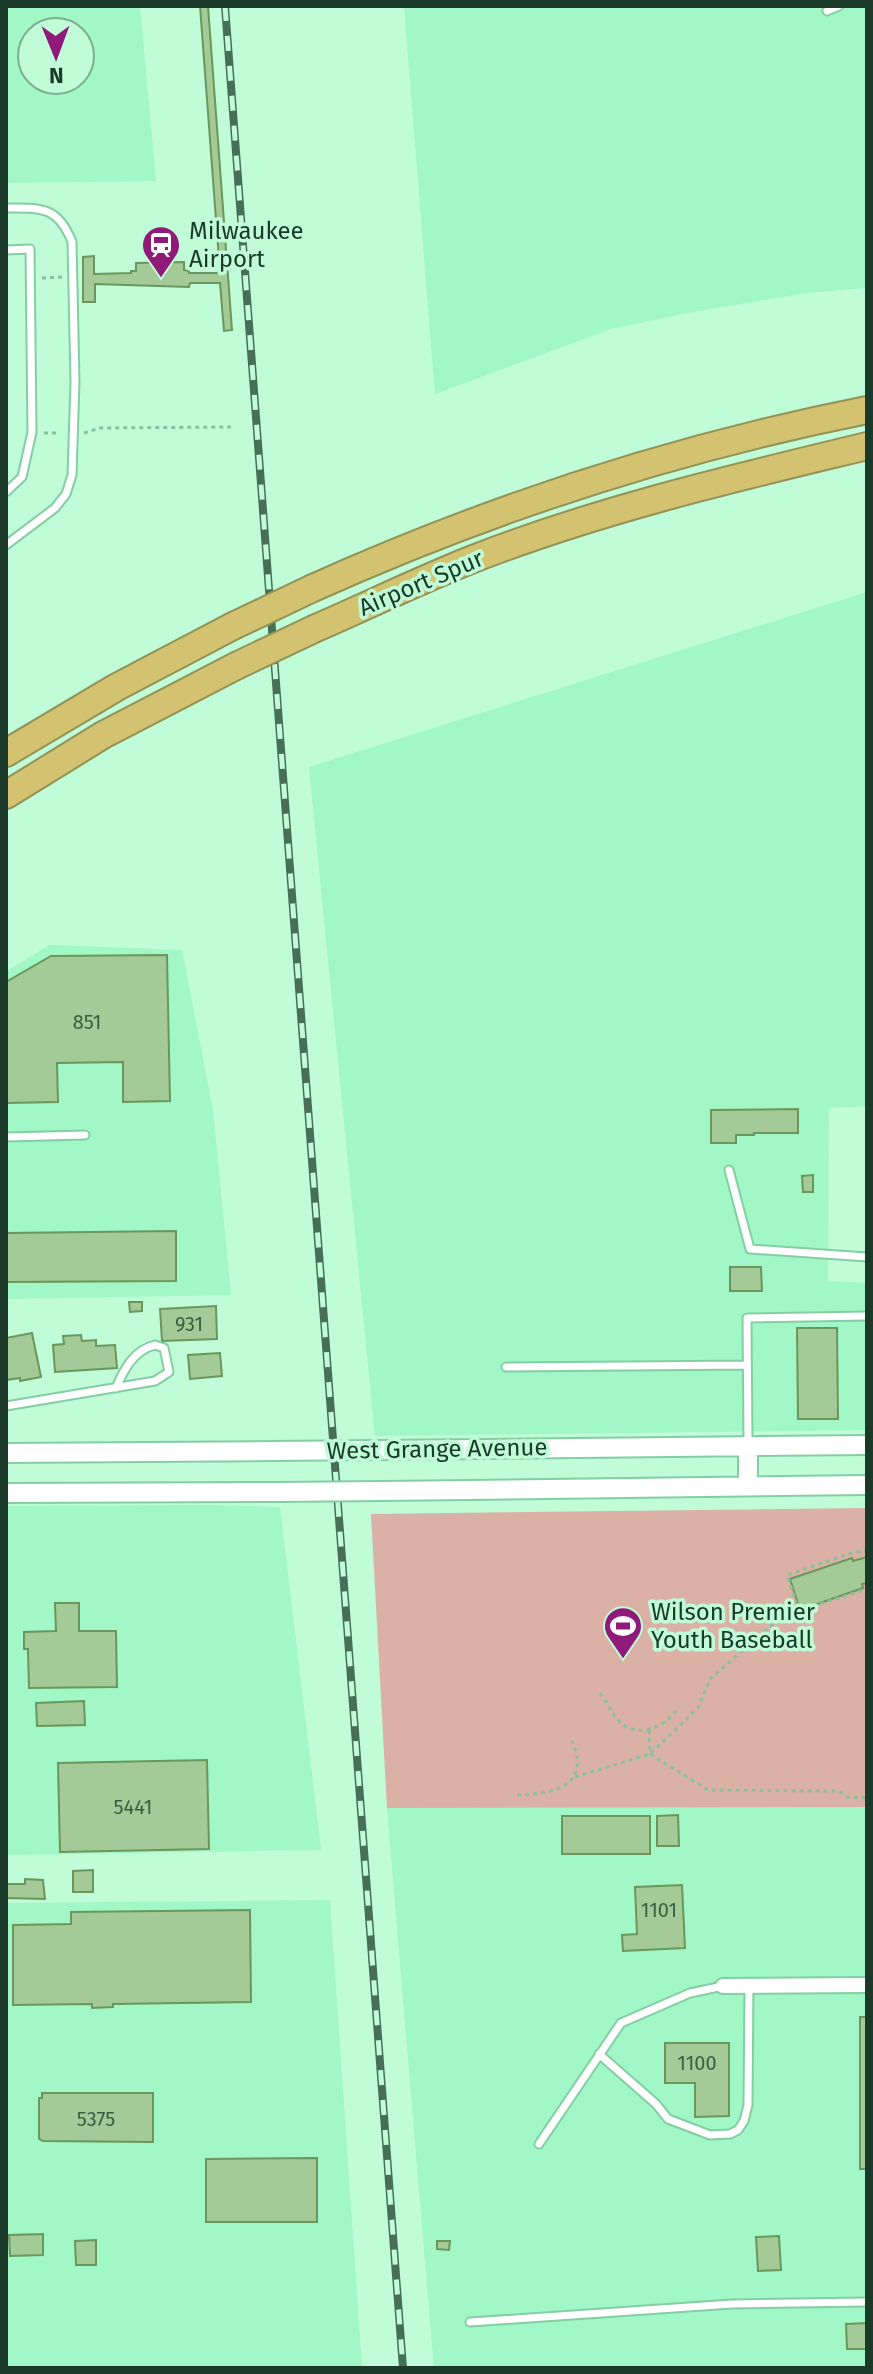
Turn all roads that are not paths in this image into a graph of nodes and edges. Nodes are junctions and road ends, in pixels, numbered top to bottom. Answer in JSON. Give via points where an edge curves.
{"nodes":[{"id":1,"x":839,"y":6,"type":"edge"},
{"id":2,"x":827,"y":11,"type":"dead end"},
{"id":3,"x":6,"y":208,"type":"edge"},
{"id":4,"x":6,"y":250,"type":"edge"},
{"id":5,"x":867,"y":410,"type":"edge"},
{"id":6,"x":867,"y":446,"type":"edge"},
{"id":7,"x":6,"y":492,"type":"edge"},
{"id":8,"x":6,"y":545,"type":"edge"},
{"id":9,"x":6,"y":753,"type":"edge"},
{"id":10,"x":6,"y":795,"type":"edge"},
{"id":11,"x":85,"y":1135,"type":"dead end"},
{"id":12,"x":6,"y":1137,"type":"edge"},
{"id":13,"x":729,"y":1170,"type":"dead end"},
{"id":14,"x":867,"y":1257,"type":"edge"},
{"id":15,"x":867,"y":1316,"type":"edge"},
{"id":16,"x":747,"y":1365,"type":"junction"},
{"id":17,"x":506,"y":1367,"type":"dead end"},
{"id":18,"x":116,"y":1388,"type":"junction"},
{"id":19,"x":6,"y":1406,"type":"edge"},
{"id":20,"x":867,"y":1445,"type":"edge"},
{"id":21,"x":748,"y":1446,"type":"junction"},
{"id":22,"x":6,"y":1453,"type":"edge"},
{"id":23,"x":867,"y":1485,"type":"edge"},
{"id":24,"x":748,"y":1486,"type":"junction"},
{"id":25,"x":6,"y":1493,"type":"edge"},
{"id":26,"x":867,"y":1985,"type":"edge"},
{"id":27,"x":723,"y":1986,"type":"joint"},
{"id":28,"x":749,"y":1986,"type":"junction"},
{"id":29,"x":599,"y":2054,"type":"junction"},
{"id":30,"x":539,"y":2144,"type":"dead end"},
{"id":31,"x":867,"y":2302,"type":"edge"},
{"id":32,"x":470,"y":2322,"type":"dead end"}],
"edges":[{"from":1,"to":2,"type":"lane"},
{"from":3,"to":8,"type":"lane","via":[[53,212],[72,242],[74,433],[66,494]]},
{"from":4,"to":7,"type":"lane","via":[[30,249],[32,432],[22,477]]},
{"from":5,"to":9,"type":"highway","name":"Airport Spur","bridge":true,"via":[[742,438],[587,482],[425,540],[233,626]]},
{"from":6,"to":10,"type":"highway","name":"Airport Spur","bridge":true,"via":[[644,503],[474,559],[236,666],[103,735]]},
{"from":11,"to":12,"type":"lane"},
{"from":13,"to":14,"type":"lane","via":[[750,1249]]},
{"from":15,"to":16,"type":"lane","via":[[747,1318]]},
{"from":16,"to":17,"type":"lane"},
{"from":16,"to":21,"type":"lane"},
{"from":18,"to":18,"type":"lane","via":[[163,1378],[169,1372],[164,1348],[155,1345],[141,1351]]},
{"from":18,"to":19,"type":"lane"},
{"from":20,"to":21,"type":"street","name":"West Grange Avenue"},
{"from":21,"to":22,"type":"street","name":"West Grange Avenue","bridge":true},
{"from":21,"to":24,"type":"street"},
{"from":23,"to":24,"type":"street","name":"West Grange Avenue"},
{"from":24,"to":25,"type":"street","name":"West Grange Avenue","bridge":true},
{"from":26,"to":28,"type":"street"},
{"from":27,"to":28,"type":"street"},
{"from":27,"to":29,"type":"lane","via":[[690,1993],[621,2023]]},
{"from":28,"to":29,"type":"lane","via":[[748,2105],[744,2121],[730,2134],[710,2135],[668,2119]]},
{"from":29,"to":30,"type":"lane"},
{"from":31,"to":32,"type":"lane","via":[[732,2304]]}]}
